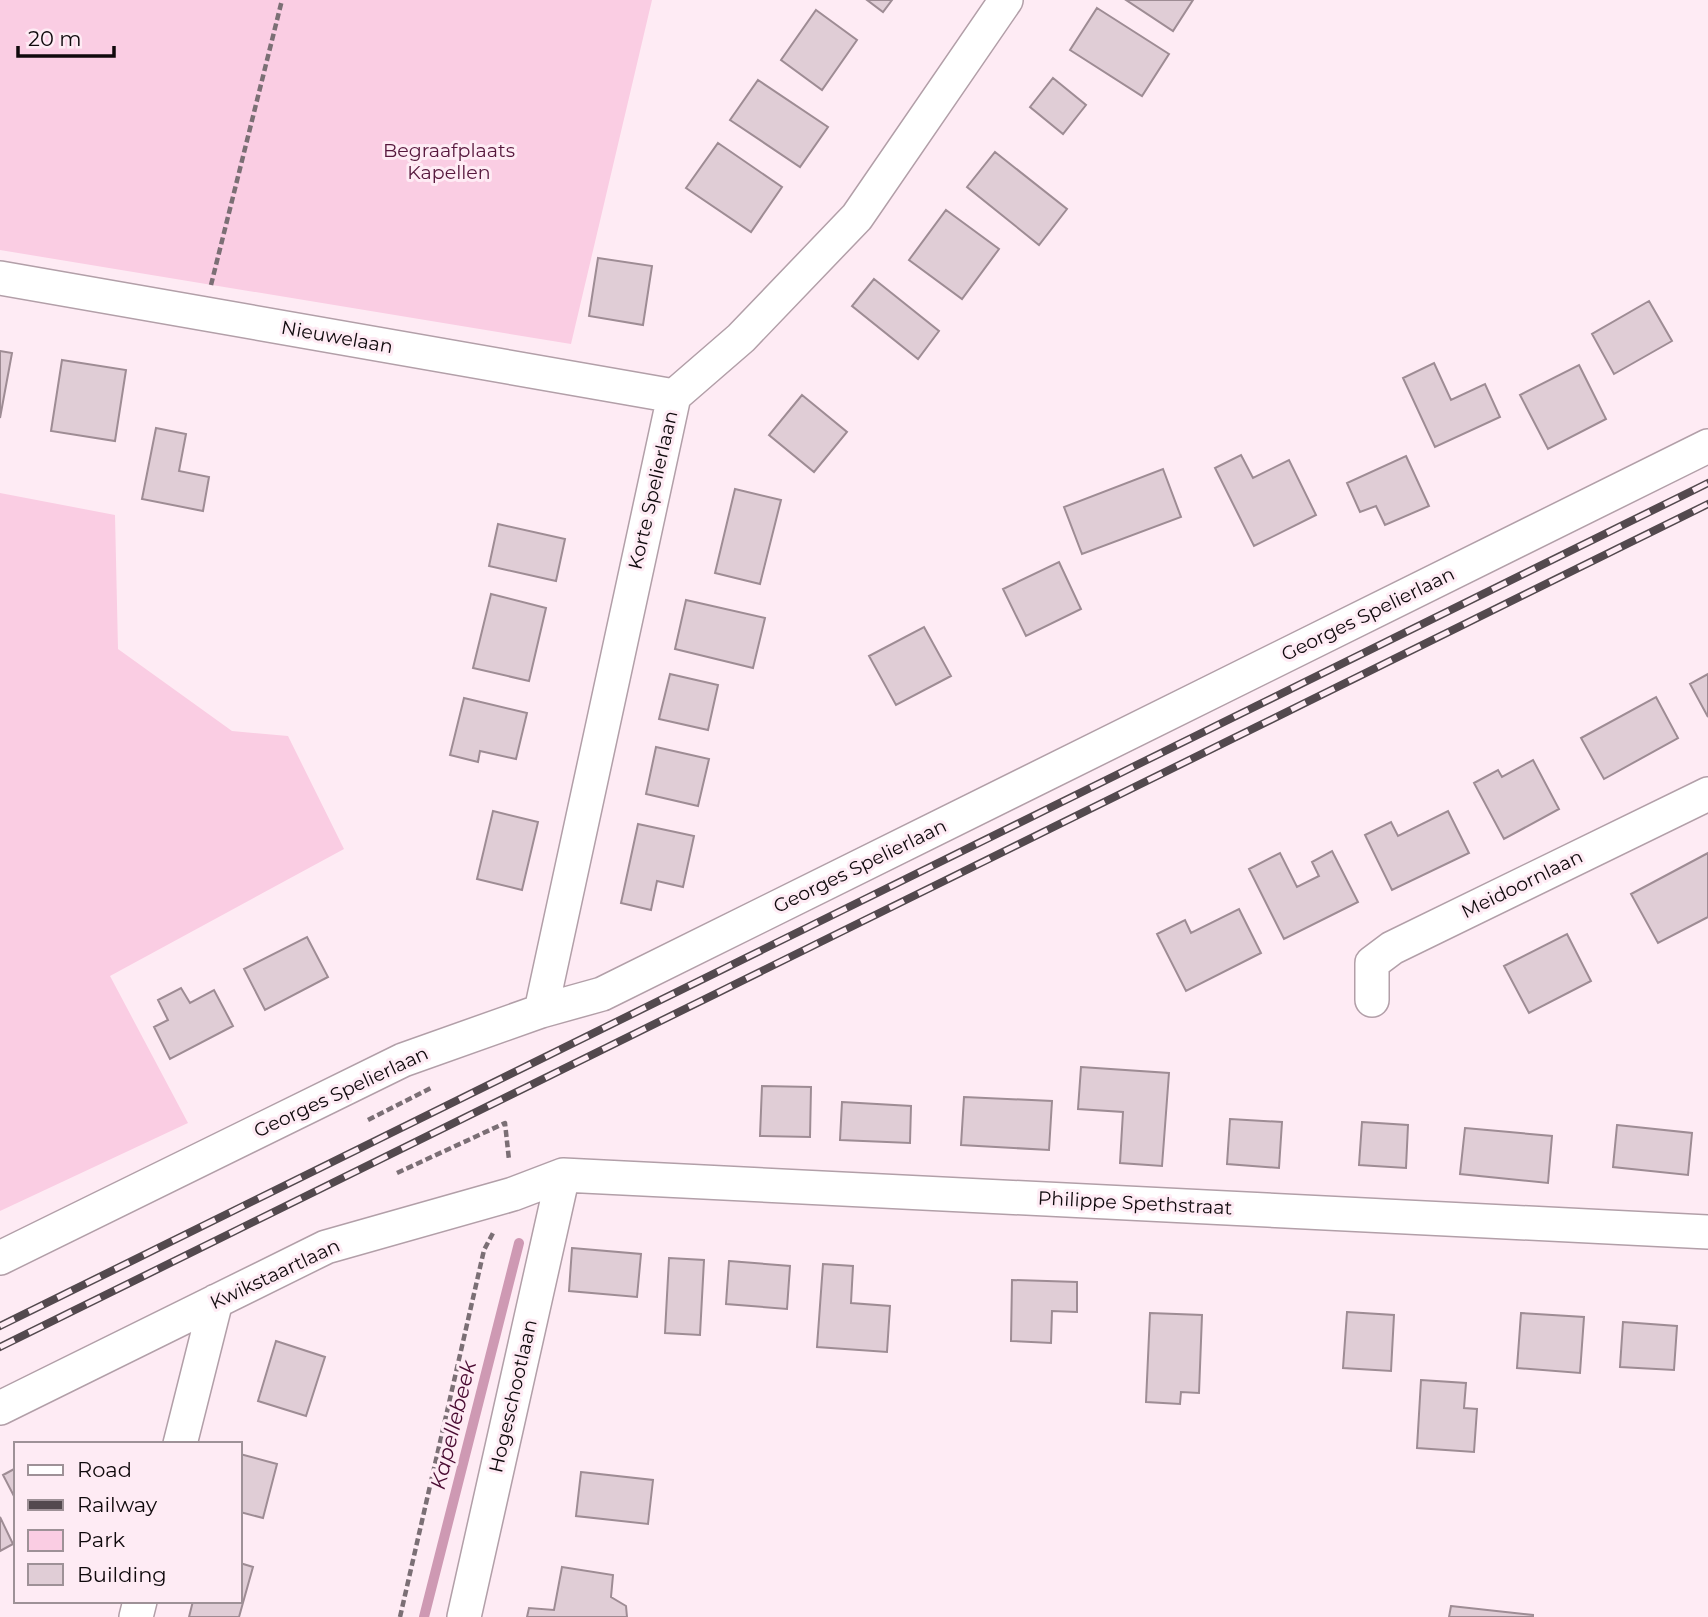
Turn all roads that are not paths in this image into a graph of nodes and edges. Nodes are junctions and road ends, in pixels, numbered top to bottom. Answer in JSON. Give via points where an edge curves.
{"nodes":[{"id":1,"x":1006,"y":0,"type":"edge"},
{"id":2,"x":0,"y":278,"type":"edge"},
{"id":3,"x":674,"y":396,"type":"junction"},
{"id":4,"x":1708,"y":446,"type":"edge"},
{"id":5,"x":1708,"y":793,"type":"edge"},
{"id":6,"x":1371,"y":1000,"type":"dead end"},
{"id":7,"x":541,"y":1010,"type":"junction"},
{"id":8,"x":563,"y":1175,"type":"junction"},
{"id":9,"x":1708,"y":1232,"type":"edge"},
{"id":10,"x":0,"y":1258,"type":"edge"},
{"id":11,"x":216,"y":1301,"type":"junction"},
{"id":12,"x":0,"y":1408,"type":"edge"},
{"id":13,"x":181,"y":1442,"type":"edge"},
{"id":14,"x":464,"y":1617,"type":"edge"}],
"edges":[{"from":1,"to":3,"type":"street","name":"Korte Spelierlaan","via":[[857,217],[741,338]]},
{"from":2,"to":3,"type":"street","name":"Nieuwelaan"},
{"from":3,"to":7,"type":"street","name":"Korte Spelierlaan"},
{"from":4,"to":7,"type":"street","name":"Georges Spelierlaan","via":[[602,994]]},
{"from":5,"to":6,"type":"street","name":"Meidoornlaan","via":[[1392,948],[1372,963]]},
{"from":7,"to":10,"type":"street","name":"Georges Spelierlaan","via":[[403,1060]]},
{"from":8,"to":9,"type":"street","name":"Philippe Spethstraat"},
{"from":8,"to":11,"type":"street","name":"Kwikstaartlaan","via":[[513,1194],[326,1247]]},
{"from":8,"to":14,"type":"street","name":"Hogeschootlaan"},
{"from":11,"to":12,"type":"street","name":"Kwikstaartlaan"},
{"from":11,"to":13,"type":"street"}]}
